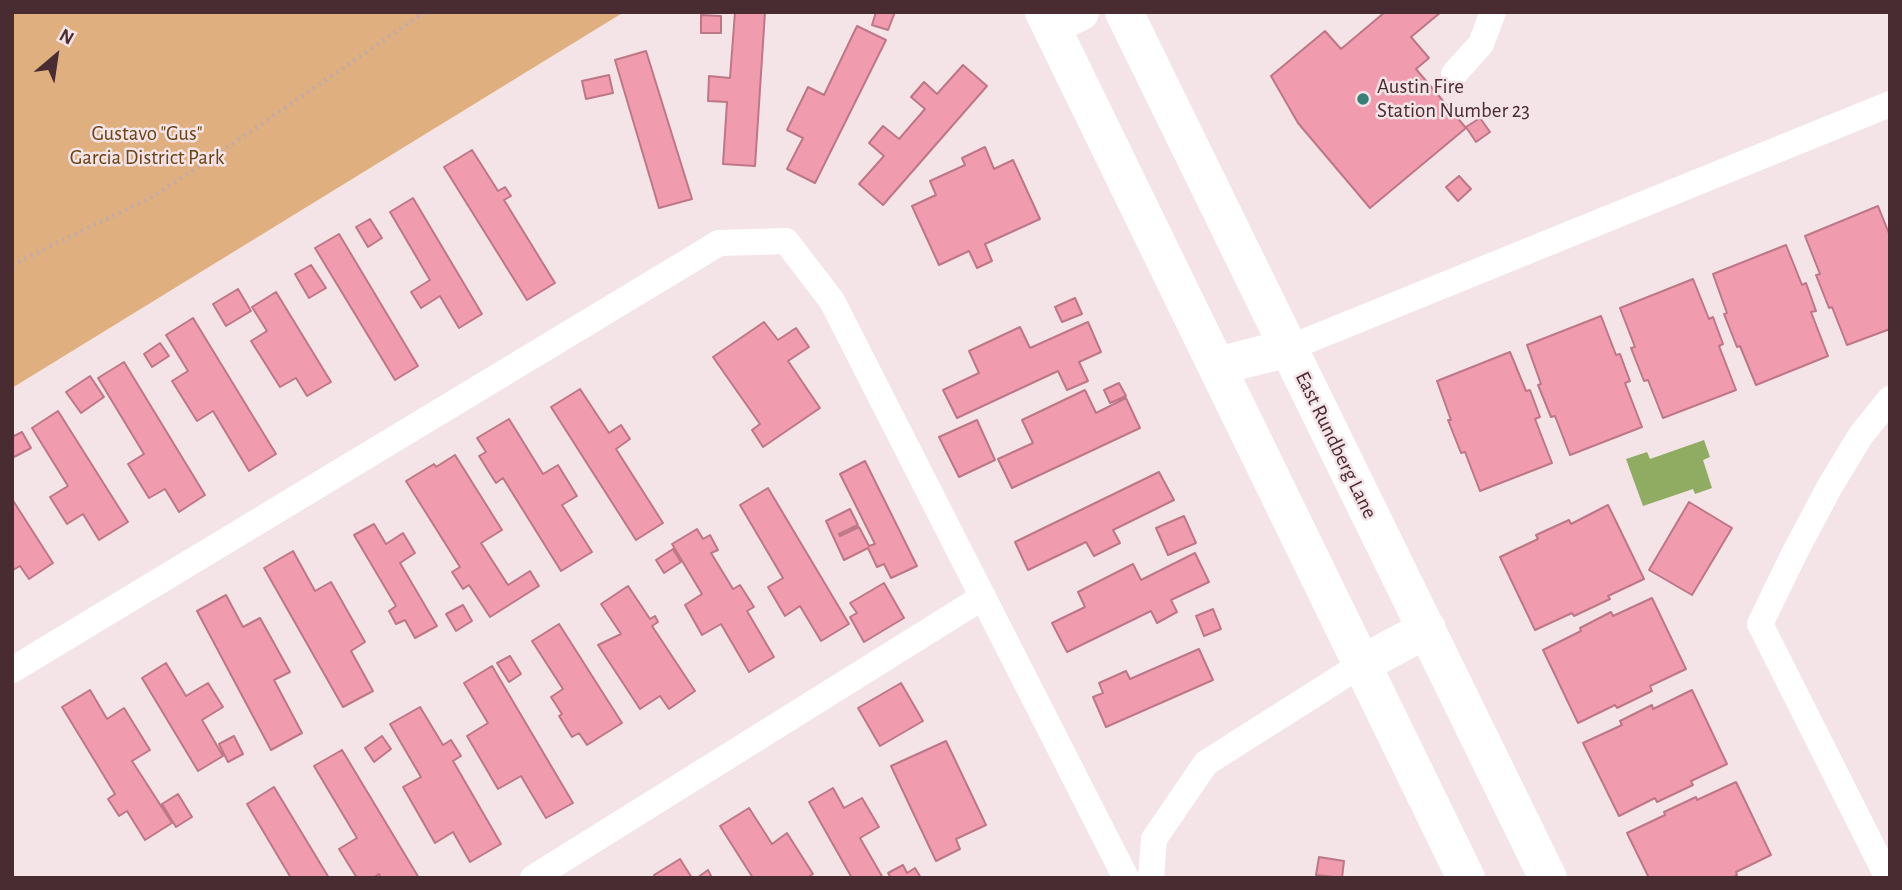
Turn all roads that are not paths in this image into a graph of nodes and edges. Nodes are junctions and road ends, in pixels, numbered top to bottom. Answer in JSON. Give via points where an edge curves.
{"nodes":[{"id":1,"x":1124,"y":12,"type":"edge"},
{"id":2,"x":1493,"y":12,"type":"edge"},
{"id":3,"x":1058,"y":17,"type":"edge"},
{"id":4,"x":1454,"y":74,"type":"dead end"},
{"id":5,"x":1890,"y":104,"type":"edge"},
{"id":6,"x":1289,"y":348,"type":"junction"},
{"id":7,"x":1217,"y":366,"type":"junction"},
{"id":8,"x":1890,"y":399,"type":"edge"},
{"id":9,"x":983,"y":597,"type":"junction"},
{"id":10,"x":1427,"y":629,"type":"junction"},
{"id":11,"x":1362,"y":664,"type":"junction"},
{"id":12,"x":12,"y":670,"type":"edge"},
{"id":13,"x":533,"y":878,"type":"edge"},
{"id":14,"x":1126,"y":878,"type":"edge"},
{"id":15,"x":1151,"y":878,"type":"edge"},
{"id":16,"x":1466,"y":878,"type":"edge"},
{"id":17,"x":1548,"y":878,"type":"edge"},
{"id":18,"x":1888,"y":878,"type":"edge"}],
"edges":[{"from":1,"to":6,"type":"main road","name":"East Rundberg Lane"},
{"from":2,"to":4,"type":"lane","via":[[1481,44]]},
{"from":3,"to":7,"type":"main road"},
{"from":5,"to":6,"type":"lane"},
{"from":6,"to":7,"type":"main road"},
{"from":6,"to":10,"type":"main road","name":"East Rundberg Lane"},
{"from":7,"to":11,"type":"main road"},
{"from":8,"to":18,"type":"lane","via":[[1830,486],[1760,625]]},
{"from":9,"to":12,"type":"lane","via":[[832,300],[786,241],[719,243]]},
{"from":9,"to":13,"type":"lane"},
{"from":9,"to":14,"type":"lane"},
{"from":10,"to":11,"type":"main road"},
{"from":10,"to":17,"type":"main road","name":"East Rundberg Lane"},
{"from":11,"to":15,"type":"lane","via":[[1206,763],[1154,839]]},
{"from":11,"to":16,"type":"main road"}]}
